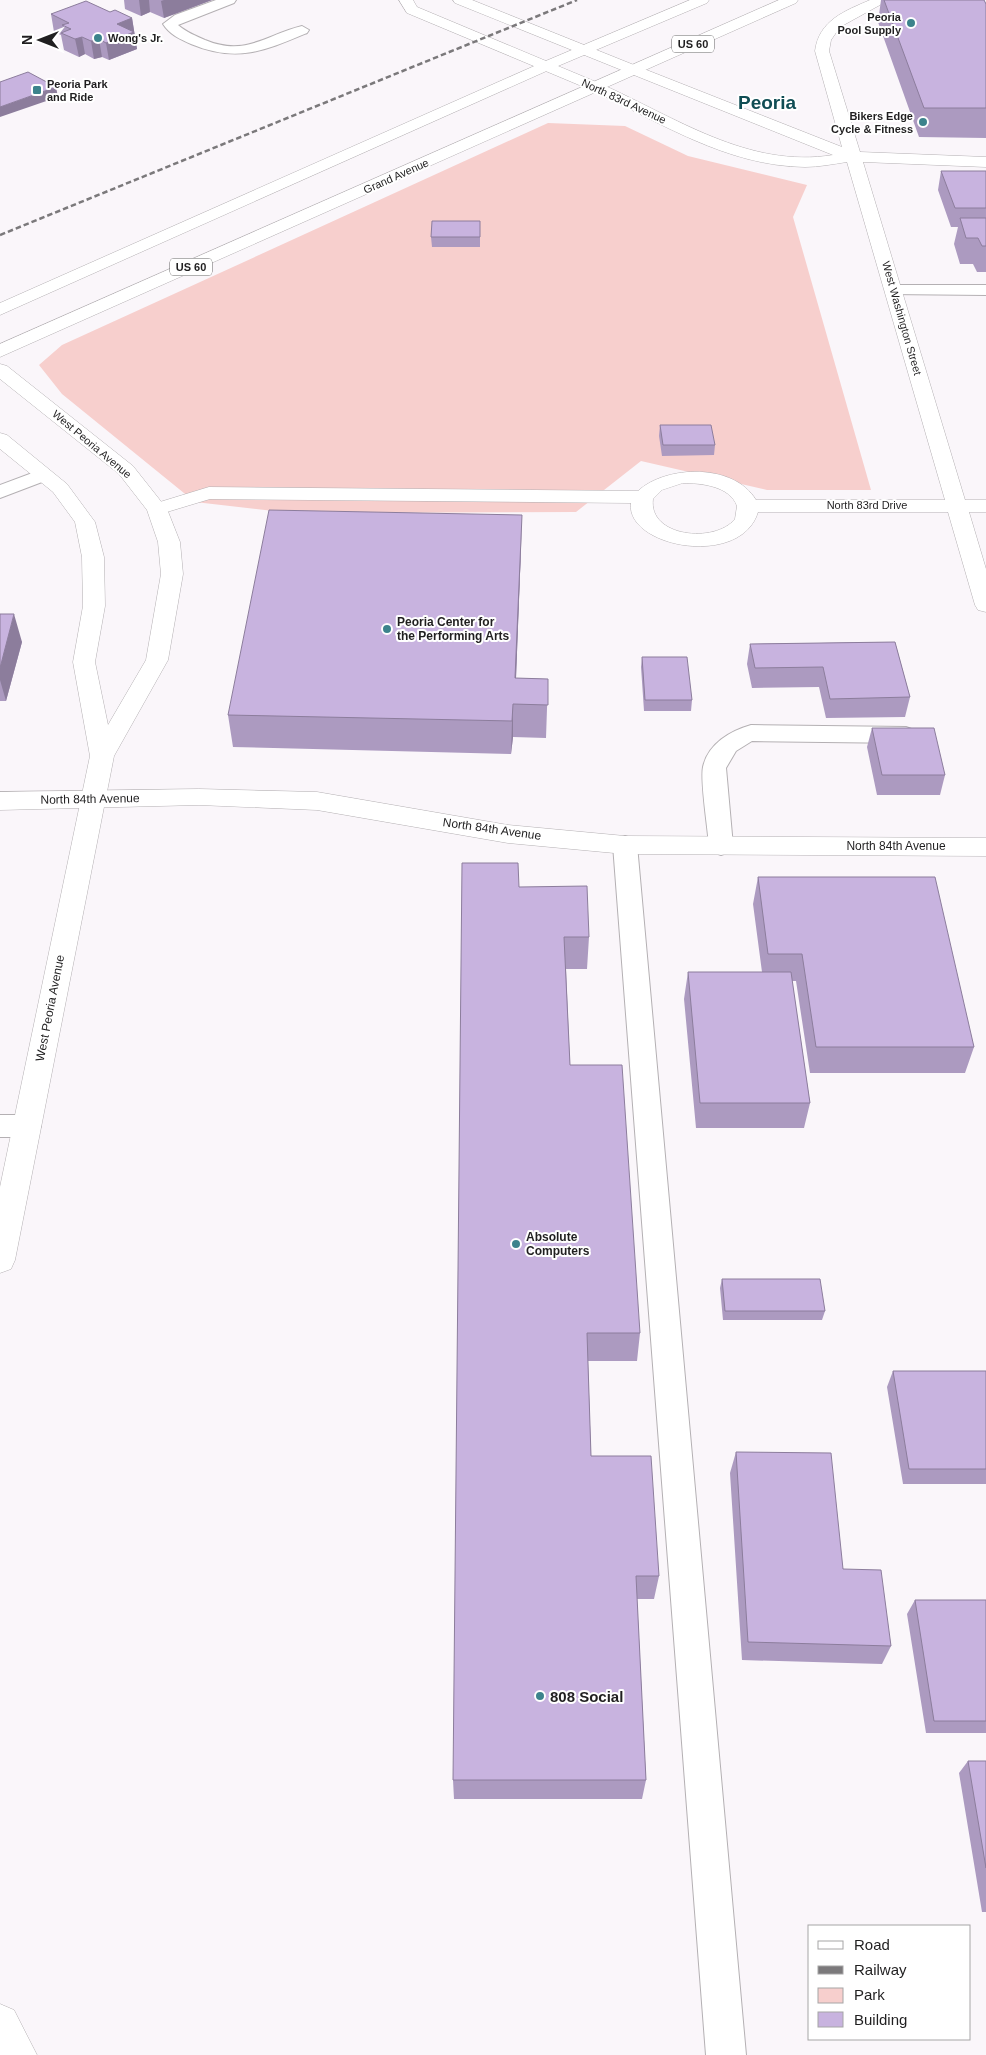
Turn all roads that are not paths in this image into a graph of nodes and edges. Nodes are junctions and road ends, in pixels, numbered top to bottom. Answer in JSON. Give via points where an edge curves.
{"nodes":[{"id":1,"x":229,"y":0,"type":"edge"},
{"id":2,"x":406,"y":0,"type":"edge"},
{"id":3,"x":460,"y":0,"type":"edge"},
{"id":4,"x":702,"y":0,"type":"edge"},
{"id":5,"x":791,"y":0,"type":"edge"},
{"id":6,"x":882,"y":0,"type":"edge"},
{"id":7,"x":302,"y":30,"type":"dead end"},
{"id":8,"x":583,"y":50,"type":"junction"},
{"id":9,"x":546,"y":66,"type":"junction"},
{"id":10,"x":634,"y":70,"type":"junction"},
{"id":11,"x":596,"y":87,"type":"junction"},
{"id":12,"x":855,"y":157,"type":"junction"},
{"id":13,"x":986,"y":162,"type":"edge"},
{"id":14,"x":894,"y":290,"type":"junction"},
{"id":15,"x":986,"y":290,"type":"edge"},
{"id":16,"x":0,"y":310,"type":"edge"},
{"id":17,"x":0,"y":351,"type":"edge"},
{"id":18,"x":0,"y":370,"type":"edge"},
{"id":19,"x":0,"y":439,"type":"edge"},
{"id":20,"x":43,"y":475,"type":"junction"},
{"id":21,"x":0,"y":492,"type":"edge"},
{"id":22,"x":643,"y":497,"type":"junction"},
{"id":23,"x":748,"y":506,"type":"junction"},
{"id":24,"x":957,"y":506,"type":"junction"},
{"id":25,"x":986,"y":506,"type":"edge"},
{"id":26,"x":157,"y":509,"type":"junction"},
{"id":27,"x":986,"y":604,"type":"edge"},
{"id":28,"x":906,"y":735,"type":"edge"},
{"id":29,"x":102,"y":756,"type":"junction"},
{"id":30,"x":93,"y":799,"type":"junction"},
{"id":31,"x":0,"y":801,"type":"edge"},
{"id":32,"x":625,"y":845,"type":"junction"},
{"id":33,"x":721,"y":846,"type":"junction"},
{"id":34,"x":986,"y":847,"type":"edge"},
{"id":35,"x":0,"y":1126,"type":"edge"},
{"id":36,"x":27,"y":1126,"type":"junction"},
{"id":37,"x":0,"y":1260,"type":"edge"},
{"id":38,"x":0,"y":2024,"type":"edge"},
{"id":39,"x":17,"y":2055,"type":"edge"},
{"id":40,"x":726,"y":2055,"type":"edge"}],
"edges":[{"from":1,"to":7,"type":"lane","via":[[180,18],[170,24],[172,29],[213,49],[227,52],[262,46]]},
{"from":2,"to":9,"type":"main road","name":"North 83rd Avenue","via":[[412,10]]},
{"from":3,"to":8,"type":"main road","name":"North 83rd Avenue"},
{"from":4,"to":8,"type":"main road"},
{"from":5,"to":10,"type":"main road","name":"Grand Avenue","number":"US 60"},
{"from":6,"to":12,"type":"main road","name":"West Washington Street","via":[[836,22],[826,31],[822,41],[822,51]]},
{"from":8,"to":9,"type":"main road"},
{"from":8,"to":10,"type":"main road","name":"North 83rd Avenue"},
{"from":9,"to":11,"type":"main road","name":"North 83rd Avenue"},
{"from":9,"to":16,"type":"main road"},
{"from":10,"to":11,"type":"main road","name":"Grand Avenue","number":"US 60"},
{"from":10,"to":12,"type":"main road","name":"North 83rd Avenue"},
{"from":11,"to":12,"type":"main road","name":"North 83rd Avenue","via":[[712,143],[743,152],[789,162]]},
{"from":11,"to":17,"type":"main road","name":"Grand Avenue","number":"US 60"},
{"from":12,"to":13,"type":"main road","name":"North 83rd Avenue","via":[[914,162]]},
{"from":12,"to":14,"type":"main road","name":"West Washington Street"},
{"from":14,"to":15,"type":"lane"},
{"from":14,"to":24,"type":"main road","name":"West Washington Street"},
{"from":18,"to":26,"type":"main road","name":"West Peoria Avenue","via":[[126,470]]},
{"from":19,"to":20,"type":"main road","name":"West Peoria Avenue"},
{"from":20,"to":21,"type":"lane"},
{"from":20,"to":29,"type":"main road","name":"West Peoria Avenue","via":[[60,488],[85,522],[93,557],[94,606],[84,662]]},
{"from":22,"to":23,"type":"main road","via":[[664,481],[698,477],[732,487]]},
{"from":22,"to":23,"type":"main road","via":[[640,507],[643,518],[652,527],[682,539],[717,539],[732,534],[748,516]]},
{"from":22,"to":26,"type":"main road","via":[[209,493]]},
{"from":23,"to":24,"type":"main road","name":"North 83rd Drive"},
{"from":24,"to":25,"type":"main road","name":"North 83rd Drive"},
{"from":24,"to":27,"type":"main road","name":"West Washington Street"},
{"from":26,"to":29,"type":"main road","name":"West Peoria Avenue","via":[[169,542],[172,574],[157,660]]},
{"from":28,"to":33,"type":"lane","via":[[751,733],[738,736],[718,757],[714,768]]},
{"from":29,"to":30,"type":"main road","name":"West Peoria Avenue"},
{"from":30,"to":31,"type":"main road","name":"North 84th Avenue"},
{"from":30,"to":32,"type":"main road","name":"North 84th Avenue","via":[[223,797],[317,801],[508,834]]},
{"from":30,"to":36,"type":"main road","name":"West Peoria Avenue"},
{"from":32,"to":33,"type":"main road","name":"North 84th Avenue"},
{"from":32,"to":40,"type":"lane"},
{"from":33,"to":34,"type":"main road","name":"North 84th Avenue"},
{"from":35,"to":36,"type":"lane"},
{"from":36,"to":37,"type":"main road","name":"West Peoria Avenue"},
{"from":38,"to":39,"type":"main road"}]}
